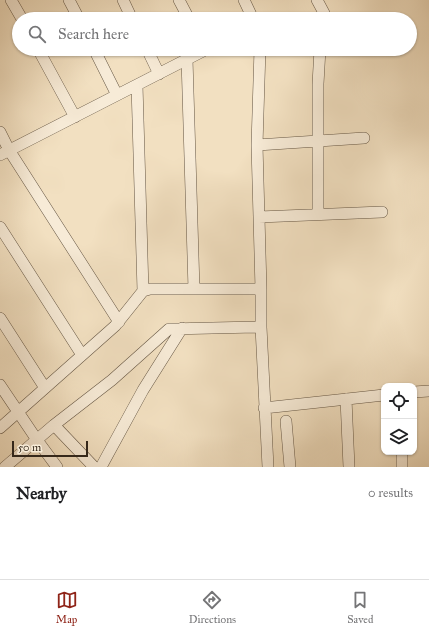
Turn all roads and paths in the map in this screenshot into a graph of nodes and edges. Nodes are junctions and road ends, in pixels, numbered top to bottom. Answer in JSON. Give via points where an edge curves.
{"nodes":[{"id":1,"x":11,"y":0,"type":"edge"},
{"id":2,"x":69,"y":0,"type":"edge"},
{"id":3,"x":123,"y":0,"type":"edge"},
{"id":4,"x":179,"y":0,"type":"edge"},
{"id":5,"x":244,"y":0,"type":"edge"},
{"id":6,"x":317,"y":0,"type":"edge"},
{"id":7,"x":18,"y":12,"type":"edge"},
{"id":8,"x":75,"y":12,"type":"edge"},
{"id":9,"x":129,"y":12,"type":"edge"},
{"id":10,"x":185,"y":12,"type":"edge"},
{"id":11,"x":250,"y":12,"type":"edge"},
{"id":12,"x":323,"y":12,"type":"edge"},
{"id":13,"x":42,"y":56,"type":"edge"},
{"id":14,"x":98,"y":56,"type":"edge"},
{"id":15,"x":150,"y":56,"type":"edge"},
{"id":16,"x":194,"y":56,"type":"edge"},
{"id":17,"x":260,"y":56,"type":"edge"},
{"id":18,"x":320,"y":56,"type":"edge"},
{"id":19,"x":187,"y":60,"type":"junction"},
{"id":20,"x":159,"y":74,"type":"junction"},
{"id":21,"x":137,"y":85,"type":"junction"},
{"id":22,"x":117,"y":95,"type":"junction"},
{"id":23,"x":75,"y":117,"type":"junction"},
{"id":24,"x":0,"y":132,"type":"edge"},
{"id":25,"x":364,"y":138,"type":"dead end"},
{"id":26,"x":318,"y":140,"type":"junction"},
{"id":27,"x":257,"y":145,"type":"junction"},
{"id":28,"x":5,"y":153,"type":"edge"},
{"id":29,"x":382,"y":212,"type":"dead end"},
{"id":30,"x":318,"y":214,"type":"junction"},
{"id":31,"x":259,"y":217,"type":"junction"},
{"id":32,"x":0,"y":227,"type":"edge"},
{"id":33,"x":194,"y":290,"type":"junction"},
{"id":34,"x":261,"y":290,"type":"junction"},
{"id":35,"x":143,"y":292,"type":"junction"},
{"id":36,"x":0,"y":318,"type":"edge"},
{"id":37,"x":119,"y":322,"type":"junction"},
{"id":38,"x":261,"y":327,"type":"junction"},
{"id":39,"x":182,"y":328,"type":"junction"},
{"id":40,"x":82,"y":355,"type":"junction"},
{"id":41,"x":0,"y":385,"type":"edge"},
{"id":42,"x":45,"y":388,"type":"junction"},
{"id":43,"x":429,"y":391,"type":"edge"},
{"id":44,"x":417,"y":392,"type":"edge"},
{"id":45,"x":381,"y":395,"type":"edge"},
{"id":46,"x":346,"y":399,"type":"junction"},
{"id":47,"x":264,"y":408,"type":"junction"},
{"id":48,"x":17,"y":412,"type":"junction"},
{"id":49,"x":286,"y":422,"type":"dead end"},
{"id":50,"x":54,"y":425,"type":"junction"},
{"id":51,"x":0,"y":428,"type":"edge"},
{"id":52,"x":36,"y":440,"type":"junction"},
{"id":53,"x":402,"y":455,"type":"edge"},
{"id":54,"x":0,"y":462,"type":"edge"},
{"id":55,"x":4,"y":467,"type":"edge"},
{"id":56,"x":57,"y":467,"type":"edge"},
{"id":57,"x":94,"y":467,"type":"edge"},
{"id":58,"x":101,"y":467,"type":"edge"},
{"id":59,"x":268,"y":467,"type":"edge"},
{"id":60,"x":290,"y":467,"type":"edge"},
{"id":61,"x":349,"y":467,"type":"edge"},
{"id":62,"x":402,"y":467,"type":"edge"}],
"edges":[{"from":1,"to":7,"type":"street"},
{"from":2,"to":8,"type":"street"},
{"from":3,"to":9,"type":"street"},
{"from":4,"to":10,"type":"street"},
{"from":5,"to":11,"type":"street"},
{"from":6,"to":12,"type":"street"},
{"from":13,"to":23,"type":"street"},
{"from":14,"to":22,"type":"street"},
{"from":15,"to":20,"type":"street"},
{"from":16,"to":19,"type":"street"},
{"from":17,"to":27,"type":"street"},
{"from":18,"to":26,"type":"street"},
{"from":19,"to":20,"type":"street"},
{"from":19,"to":33,"type":"street"},
{"from":20,"to":21,"type":"street"},
{"from":21,"to":22,"type":"street"},
{"from":21,"to":35,"type":"street"},
{"from":22,"to":23,"type":"street"},
{"from":23,"to":28,"type":"street"},
{"from":24,"to":28,"type":"street"},
{"from":25,"to":26,"type":"street"},
{"from":26,"to":27,"type":"street"},
{"from":26,"to":30,"type":"street"},
{"from":27,"to":31,"type":"street"},
{"from":28,"to":37,"type":"street"},
{"from":29,"to":30,"type":"street"},
{"from":30,"to":31,"type":"street"},
{"from":31,"to":34,"type":"street"},
{"from":32,"to":40,"type":"street"},
{"from":33,"to":34,"type":"street"},
{"from":33,"to":35,"type":"street"},
{"from":34,"to":38,"type":"street"},
{"from":35,"to":37,"type":"street"},
{"from":36,"to":42,"type":"street"},
{"from":37,"to":40,"type":"street"},
{"from":38,"to":39,"type":"street"},
{"from":38,"to":47,"type":"street"},
{"from":39,"to":50,"type":"street","via":[[164,332],[112,380]]},
{"from":39,"to":58,"type":"street","via":[[143,390]]},
{"from":40,"to":42,"type":"street"},
{"from":41,"to":48,"type":"street"},
{"from":42,"to":48,"type":"street"},
{"from":43,"to":44,"type":"street"},
{"from":45,"to":46,"type":"street"},
{"from":46,"to":47,"type":"street"},
{"from":46,"to":61,"type":"street"},
{"from":47,"to":59,"type":"street"},
{"from":48,"to":51,"type":"street"},
{"from":48,"to":52,"type":"street"},
{"from":49,"to":60,"type":"street"},
{"from":50,"to":52,"type":"street"},
{"from":50,"to":57,"type":"street"},
{"from":52,"to":55,"type":"street"},
{"from":52,"to":56,"type":"street"},
{"from":53,"to":62,"type":"street"},
{"from":54,"to":55,"type":"street"}]}
